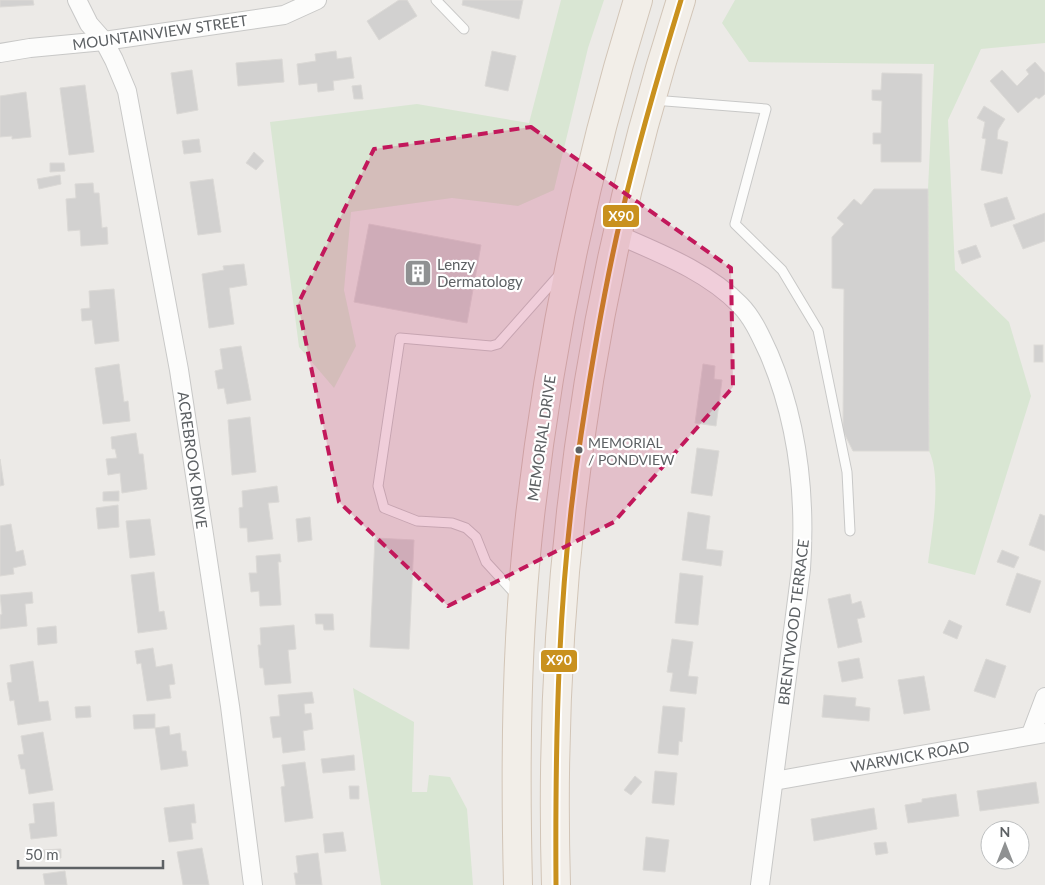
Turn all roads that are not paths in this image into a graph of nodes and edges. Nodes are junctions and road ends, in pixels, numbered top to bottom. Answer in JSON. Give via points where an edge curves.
{"nodes":[{"id":1,"x":77,"y":0,"type":"edge"},
{"id":2,"x":317,"y":0,"type":"edge"},
{"id":3,"x":436,"y":0,"type":"edge"},
{"id":4,"x":638,"y":0,"type":"edge"},
{"id":5,"x":681,"y":0,"type":"edge"},
{"id":6,"x":464,"y":28,"type":"dead end"},
{"id":7,"x":104,"y":41,"type":"junction"},
{"id":8,"x":0,"y":53,"type":"edge"},
{"id":9,"x":650,"y":100,"type":"junction"},
{"id":10,"x":616,"y":234,"type":"junction"},
{"id":11,"x":570,"y":263,"type":"junction"},
{"id":12,"x":850,"y":531,"type":"dead end"},
{"id":13,"x":522,"y":602,"type":"junction"},
{"id":14,"x":1045,"y":697,"type":"edge"},
{"id":15,"x":1038,"y":734,"type":"edge"},
{"id":16,"x":774,"y":781,"type":"junction"},
{"id":17,"x":253,"y":885,"type":"edge"},
{"id":18,"x":518,"y":885,"type":"edge"},
{"id":19,"x":556,"y":885,"type":"edge"},
{"id":20,"x":760,"y":885,"type":"edge"}],
"edges":[{"from":1,"to":7,"type":"street","name":"ACREBROOK DRIVE","via":[[89,24]]},
{"from":2,"to":7,"type":"street","name":"MOUNTAINVIEW STREET","via":[[284,15]]},
{"from":3,"to":6,"type":"lane"},
{"from":4,"to":11,"type":"main road","name":"MEMORIAL DRIVE","via":[[602,126]]},
{"from":5,"to":9,"type":"main road"},
{"from":7,"to":8,"type":"street","name":"MOUNTAINVIEW STREET"},
{"from":7,"to":17,"type":"street","name":"ACREBROOK DRIVE","via":[[127,91],[179,370],[230,706]]},
{"from":9,"to":10,"type":"main road"},
{"from":9,"to":12,"type":"lane","via":[[766,109],[735,224],[782,270],[818,330],[847,472]]},
{"from":10,"to":16,"type":"street","name":"BRENTWOOD TERRACE","via":[[700,274],[742,306],[764,343],[780,381],[797,458],[803,535]]},
{"from":10,"to":19,"type":"main road","via":[[588,379],[568,529],[556,710]]},
{"from":11,"to":13,"type":"main road","name":"MEMORIAL DRIVE","via":[[539,441]]},
{"from":11,"to":13,"type":"lane","via":[[498,344],[400,338],[378,486],[384,508],[417,521],[452,523],[466,528],[476,538],[486,562]]},
{"from":13,"to":18,"type":"main road","name":"MEMORIAL DRIVE","via":[[516,748]]},
{"from":14,"to":15,"type":"street"},
{"from":15,"to":16,"type":"street","name":"WARWICK ROAD"},
{"from":16,"to":20,"type":"street","name":"BRENTWOOD TERRACE"}]}
